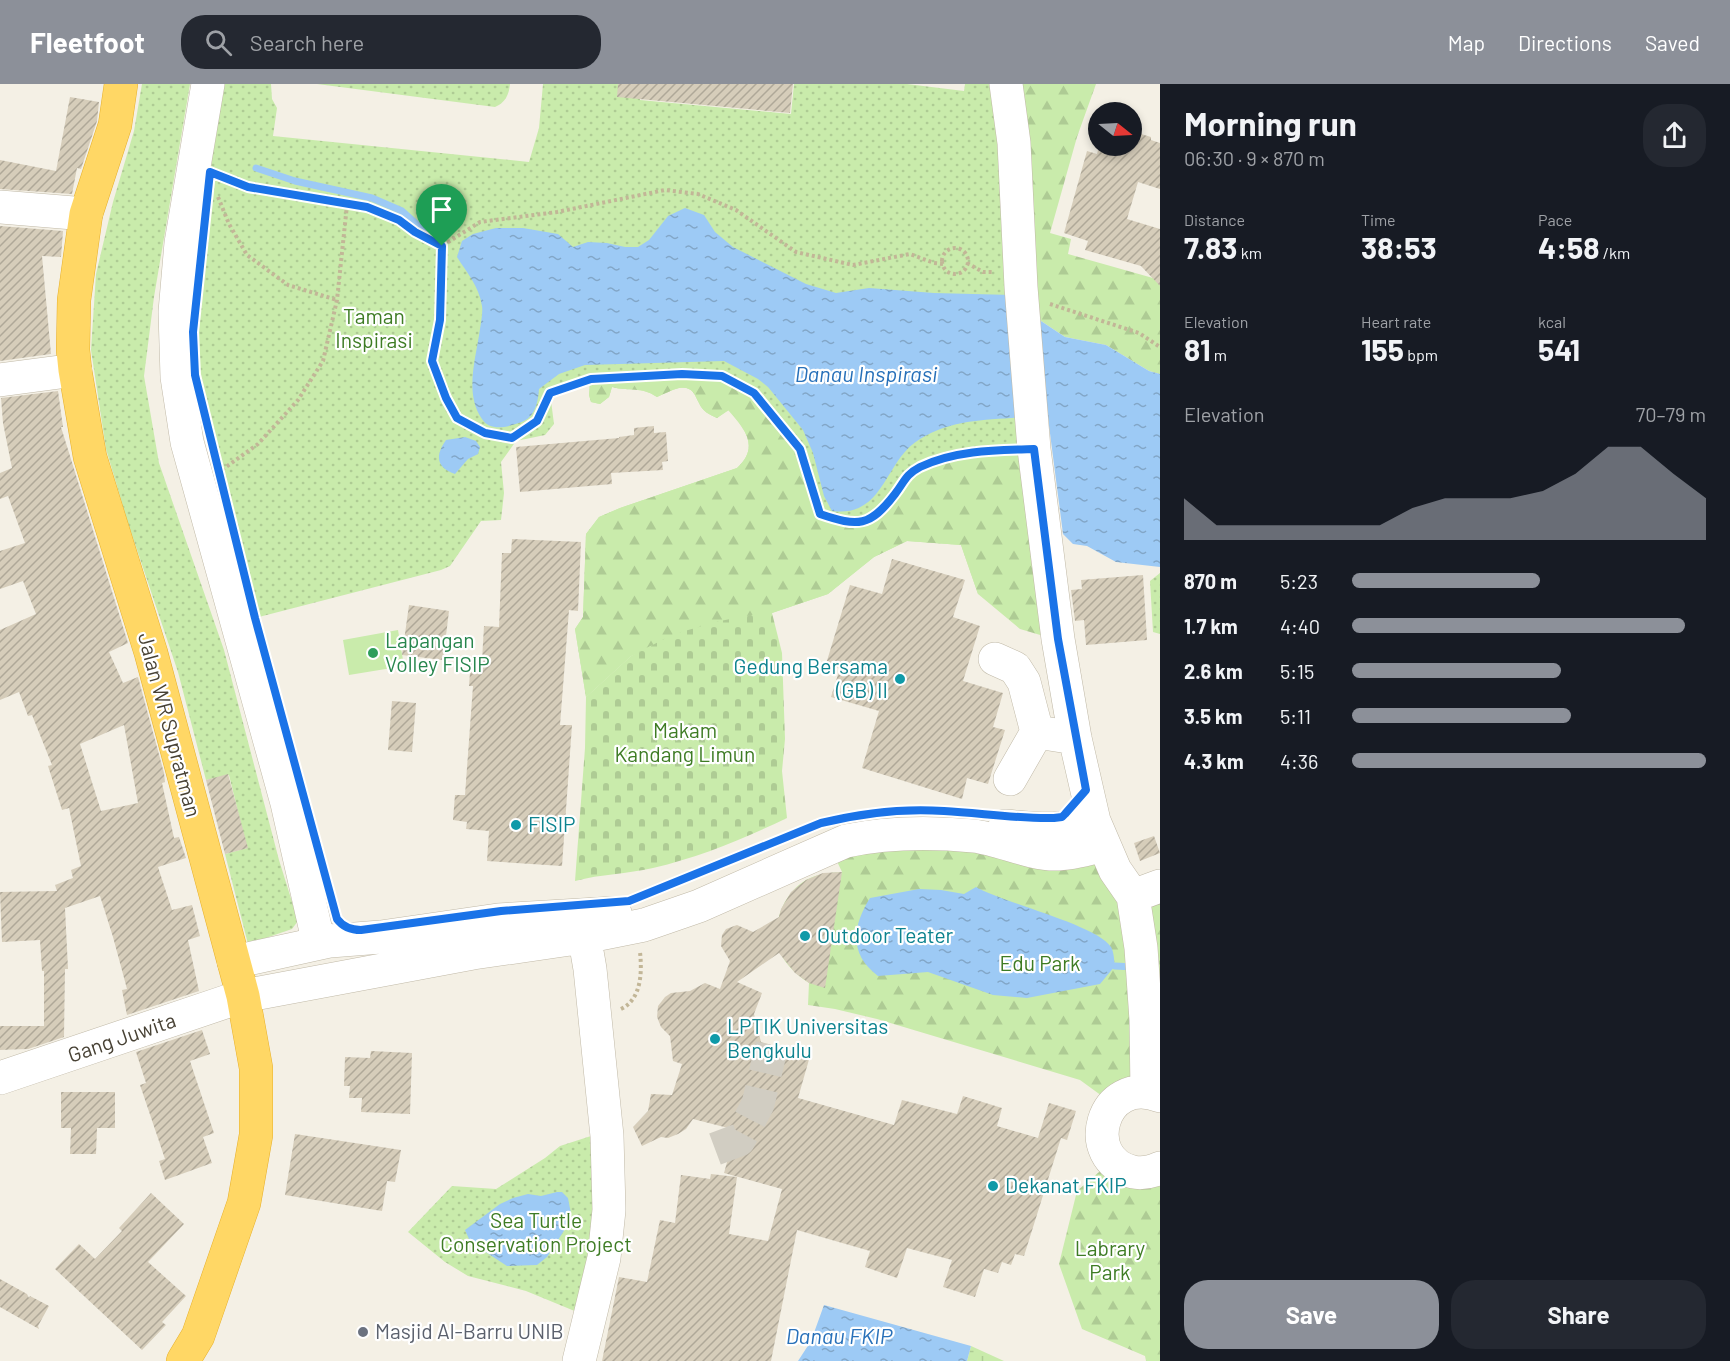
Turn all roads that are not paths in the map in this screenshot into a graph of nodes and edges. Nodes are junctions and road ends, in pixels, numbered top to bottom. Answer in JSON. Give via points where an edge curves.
{"nodes":[{"id":1,"x":122,"y":84,"type":"edge"},
{"id":2,"x":208,"y":84,"type":"edge"},
{"id":3,"x":1006,"y":84,"type":"edge"},
{"id":4,"x":0,"y":207,"type":"edge"},
{"id":5,"x":86,"y":214,"type":"junction"},
{"id":6,"x":75,"y":370,"type":"junction"},
{"id":7,"x":0,"y":380,"type":"edge"},
{"id":8,"x":995,"y":659,"type":"dead end"},
{"id":9,"x":1037,"y":732,"type":"junction"},
{"id":10,"x":1075,"y":738,"type":"junction"},
{"id":11,"x":1010,"y":779,"type":"dead end"},
{"id":12,"x":1099,"y":833,"type":"junction"},
{"id":13,"x":1147,"y":891,"type":"edge"},
{"id":14,"x":582,"y":926,"type":"junction"},
{"id":15,"x":330,"y":941,"type":"junction"},
{"id":16,"x":234,"y":962,"type":"junction"},
{"id":17,"x":243,"y":996,"type":"junction"},
{"id":18,"x":0,"y":1078,"type":"edge"},
{"id":19,"x":1153,"y":1094,"type":"edge"},
{"id":20,"x":1160,"y":1168,"type":"edge"},
{"id":21,"x":183,"y":1361,"type":"edge"},
{"id":22,"x":579,"y":1361,"type":"edge"}],
"edges":[{"from":1,"to":5,"type":"highway","name":"Jalan WR Supratman","via":[[115,125]]},
{"from":2,"to":15,"type":"street","via":[[202,170],[181,243],[175,312],[177,377],[187,442],[287,803],[316,931]]},
{"from":3,"to":10,"type":"street","via":[[1014,143],[1034,449],[1044,541]]},
{"from":4,"to":5,"type":"street"},
{"from":5,"to":6,"type":"highway","name":"Jalan WR Supratman","via":[[74,300]]},
{"from":6,"to":7,"type":"street"},
{"from":6,"to":16,"type":"highway","name":"Jalan WR Supratman","via":[[90,457],[151,653]]},
{"from":8,"to":9,"type":"street","via":[[1015,668],[1024,682]]},
{"from":9,"to":10,"type":"street"},
{"from":9,"to":11,"type":"street"},
{"from":10,"to":12,"type":"street"},
{"from":12,"to":13,"type":"street","via":[[1114,870]]},
{"from":12,"to":14,"type":"street","via":[[1077,827],[1047,830],[947,819],[853,827],[824,834],[693,889]]},
{"from":13,"to":19,"type":"street","via":[[1142,967]]},
{"from":14,"to":15,"type":"street","via":[[498,920]]},
{"from":14,"to":17,"type":"street","name":"Gang Juwita","via":[[473,953]]},
{"from":14,"to":22,"type":"street","via":[[607,1136],[609,1210],[604,1258]]},
{"from":15,"to":16,"type":"street"},
{"from":16,"to":17,"type":"highway","name":"Jalan WR Supratman"},
{"from":17,"to":18,"type":"street","name":"Gang Juwita"},
{"from":17,"to":21,"type":"highway","name":"Jalan WR Supratman","via":[[256,1068],[256,1135],[244,1203],[198,1336]]},
{"from":19,"to":20,"type":"street","via":[[1136,1092],[1113,1104],[1102,1126],[1102,1138],[1105,1150],[1122,1168],[1146,1173]]}]}
